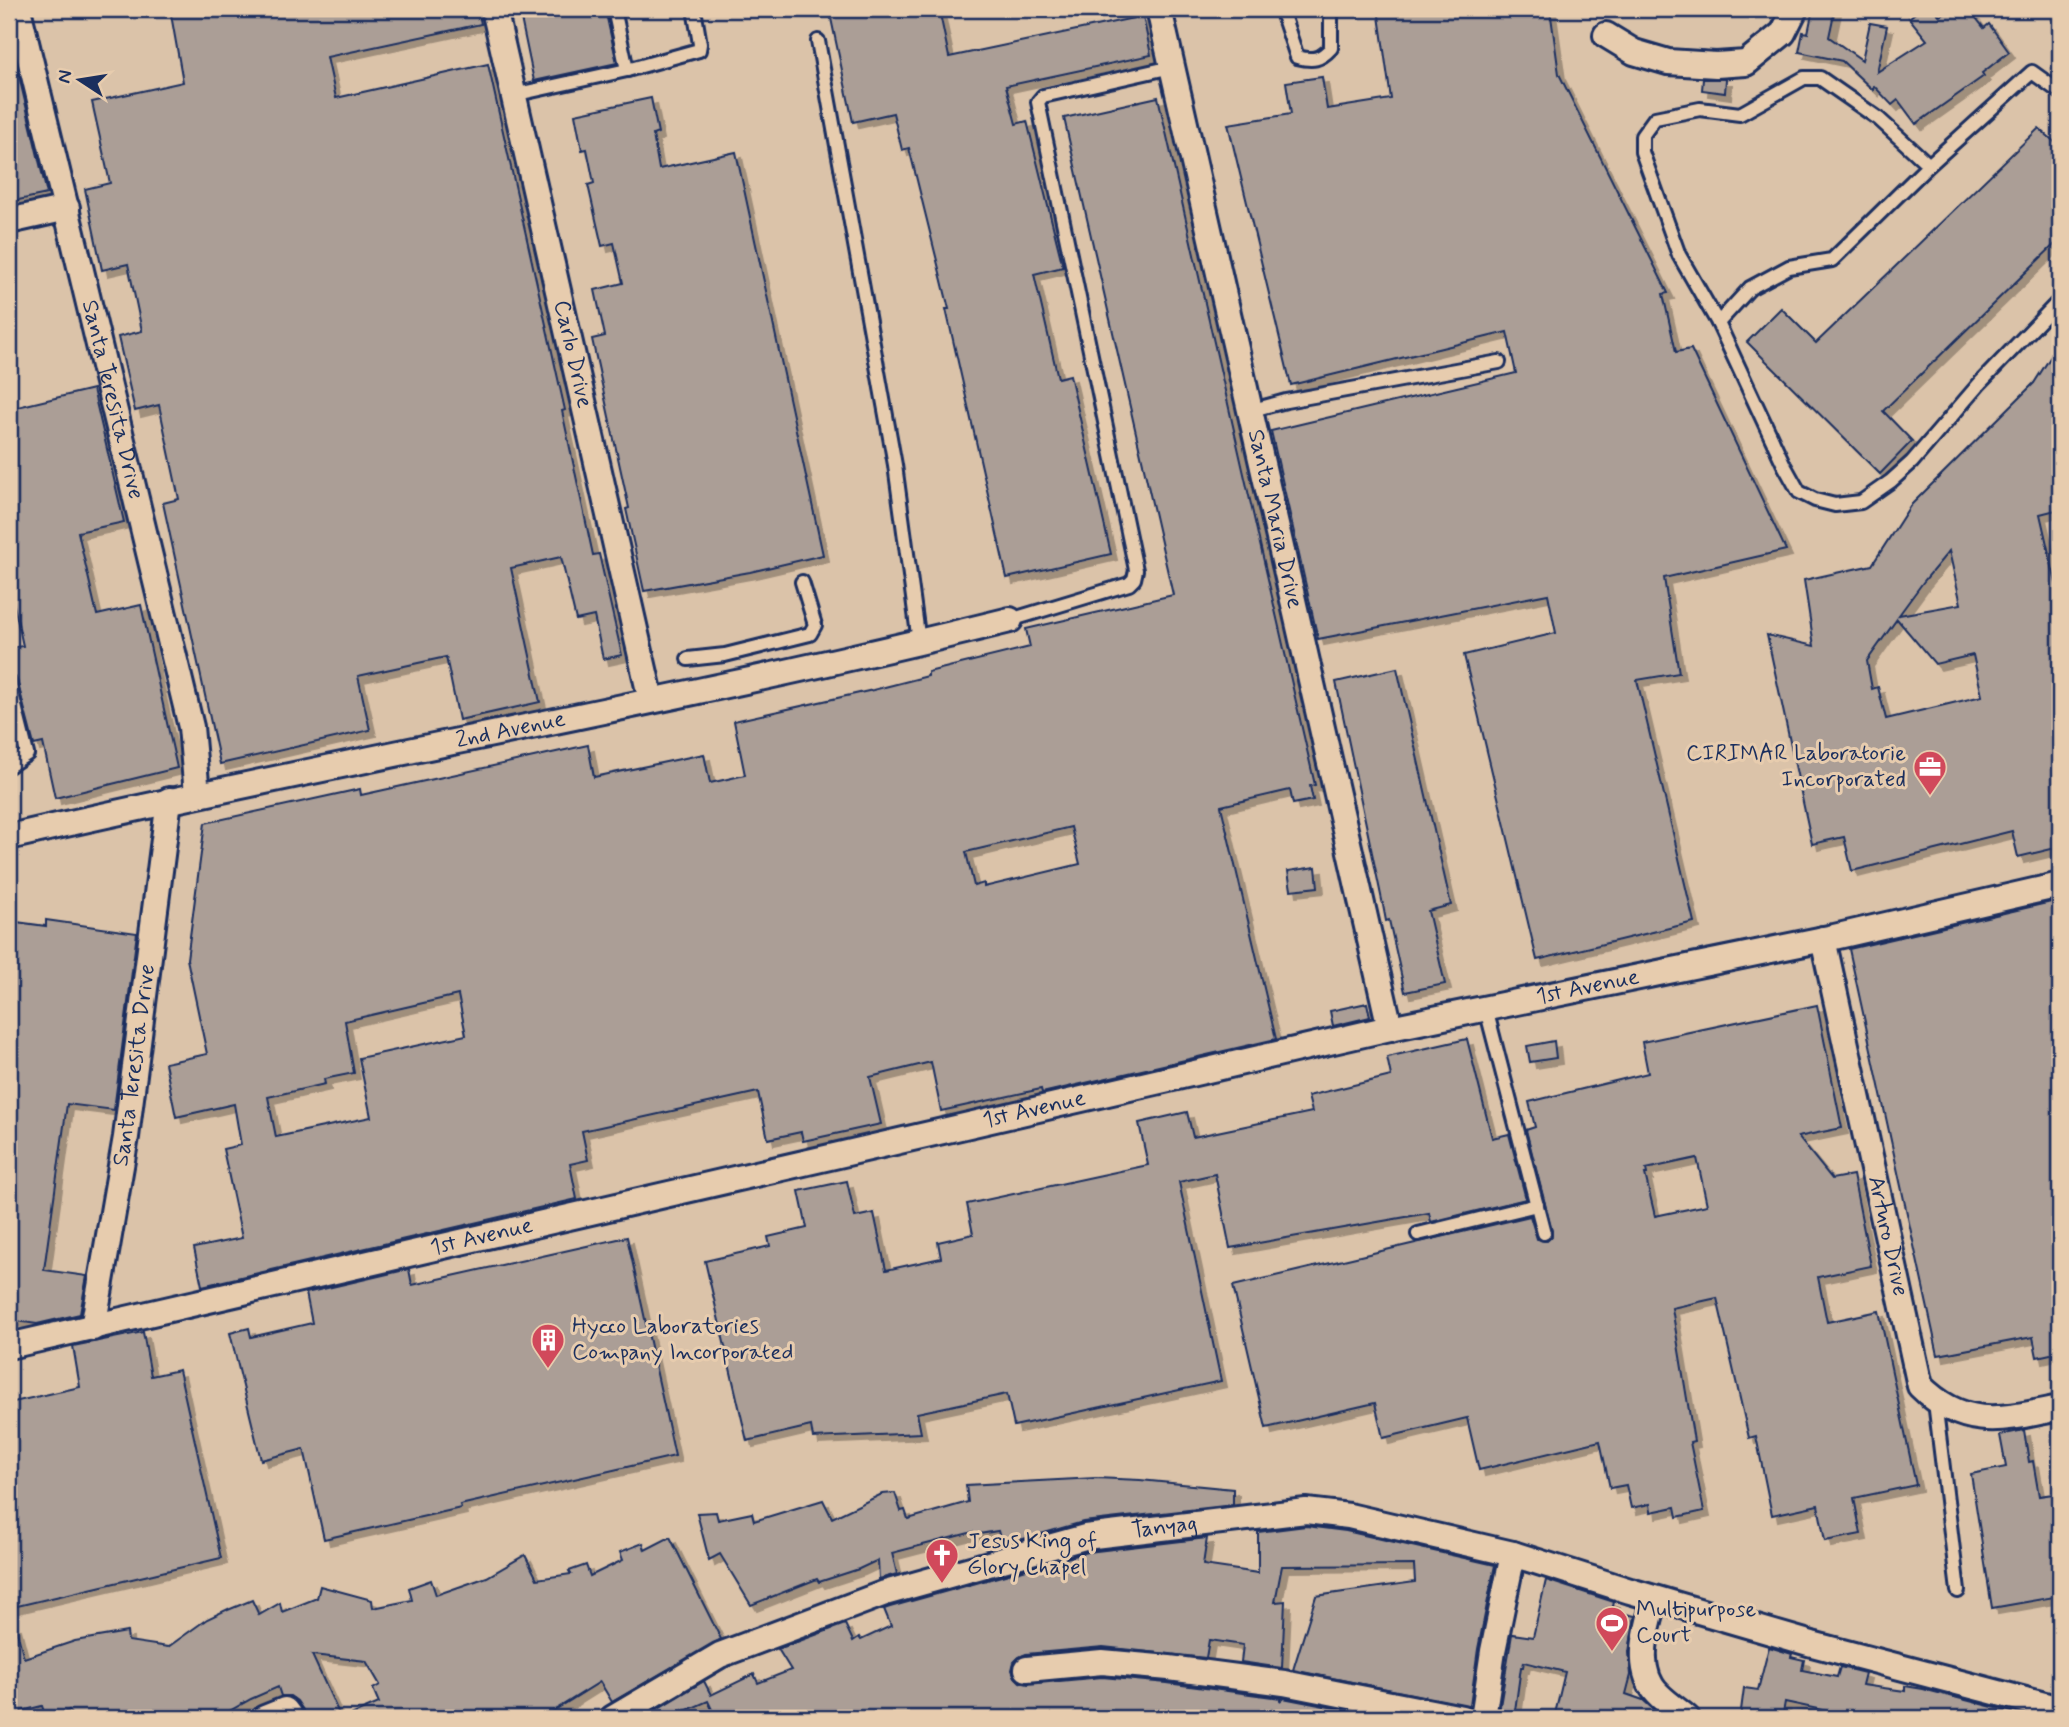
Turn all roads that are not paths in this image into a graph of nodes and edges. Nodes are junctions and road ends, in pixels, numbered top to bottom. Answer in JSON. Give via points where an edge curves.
{"nodes":[{"id":1,"x":19,"y":9,"type":"edge"},
{"id":2,"x":494,"y":9,"type":"edge"},
{"id":3,"x":614,"y":9,"type":"edge"},
{"id":4,"x":694,"y":9,"type":"edge"},
{"id":5,"x":1159,"y":9,"type":"edge"},
{"id":6,"x":1281,"y":9,"type":"edge"},
{"id":7,"x":1331,"y":9,"type":"edge"},
{"id":8,"x":1795,"y":9,"type":"edge"},
{"id":9,"x":1606,"y":35,"type":"dead end"},
{"id":10,"x":818,"y":41,"type":"dead end"},
{"id":11,"x":1172,"y":67,"type":"junction"},
{"id":12,"x":627,"y":70,"type":"junction"},
{"id":13,"x":2060,"y":92,"type":"edge"},
{"id":14,"x":513,"y":95,"type":"junction"},
{"id":15,"x":1929,"y":164,"type":"junction"},
{"id":16,"x":67,"y":208,"type":"junction"},
{"id":17,"x":9,"y":221,"type":"edge"},
{"id":18,"x":2060,"y":300,"type":"edge"},
{"id":19,"x":1718,"y":323,"type":"junction"},
{"id":20,"x":1499,"y":362,"type":"dead end"},
{"id":21,"x":1249,"y":411,"type":"junction"},
{"id":22,"x":802,"y":582,"type":"dead end"},
{"id":23,"x":1010,"y":620,"type":"joint"},
{"id":24,"x":919,"y":642,"type":"junction"},
{"id":25,"x":688,"y":659,"type":"dead end"},
{"id":26,"x":9,"y":682,"type":"edge"},
{"id":27,"x":651,"y":700,"type":"junction"},
{"id":28,"x":9,"y":766,"type":"edge"},
{"id":29,"x":197,"y":794,"type":"junction"},
{"id":30,"x":169,"y":800,"type":"junction"},
{"id":31,"x":9,"y":837,"type":"edge"},
{"id":32,"x":2060,"y":885,"type":"edge"},
{"id":33,"x":1823,"y":939,"type":"junction"},
{"id":34,"x":1486,"y":1009,"type":"junction"},
{"id":35,"x":1390,"y":1028,"type":"junction"},
{"id":36,"x":1537,"y":1205,"type":"junction"},
{"id":37,"x":1544,"y":1233,"type":"dead end"},
{"id":38,"x":1418,"y":1234,"type":"dead end"},
{"id":39,"x":93,"y":1328,"type":"junction"},
{"id":40,"x":9,"y":1346,"type":"edge"},
{"id":41,"x":1936,"y":1402,"type":"junction"},
{"id":42,"x":2060,"y":1408,"type":"edge"},
{"id":43,"x":1504,"y":1551,"type":"junction"},
{"id":44,"x":1958,"y":1591,"type":"dead end"},
{"id":45,"x":1655,"y":1599,"type":"junction"},
{"id":46,"x":1027,"y":1669,"type":"dead end"},
{"id":47,"x":2060,"y":1709,"type":"edge"},
{"id":48,"x":265,"y":1718,"type":"edge"},
{"id":49,"x":291,"y":1718,"type":"edge"},
{"id":50,"x":613,"y":1718,"type":"edge"},
{"id":51,"x":1462,"y":1718,"type":"edge"},
{"id":52,"x":1483,"y":1718,"type":"edge"},
{"id":53,"x":1687,"y":1718,"type":"edge"}],
"edges":[{"from":1,"to":16,"type":"street","name":"Santa Teresita Drive"},
{"from":2,"to":14,"type":"street","name":"Carlo Drive"},
{"from":3,"to":12,"type":"lane"},
{"from":4,"to":12,"type":"lane","via":[[699,50]]},
{"from":5,"to":11,"type":"street","name":"Santa Maria Drive"},
{"from":6,"to":7,"type":"lane","via":[[1297,57],[1311,61],[1331,48]]},
{"from":8,"to":9,"type":"street","via":[[1783,33],[1746,63],[1668,62],[1634,52]]},
{"from":10,"to":24,"type":"lane","via":[[895,466]]},
{"from":11,"to":21,"type":"street","name":"Santa Maria Drive"},
{"from":11,"to":23,"type":"lane","via":[[1043,96],[1038,102],[1136,570],[1129,584]]},
{"from":12,"to":14,"type":"lane"},
{"from":13,"to":15,"type":"lane","via":[[2032,72]]},
{"from":14,"to":27,"type":"street","name":"Carlo Drive"},
{"from":15,"to":19,"type":"lane","via":[[1832,260],[1789,267],[1750,288]]},
{"from":15,"to":19,"type":"lane","via":[[1879,119],[1819,78],[1804,78],[1740,114],[1700,109],[1655,118],[1643,136],[1642,152],[1679,255]]},
{"from":16,"to":17,"type":"street"},
{"from":16,"to":29,"type":"street","name":"Santa Teresita Drive","via":[[191,727]]},
{"from":18,"to":19,"type":"lane","via":[[1912,462],[1861,502],[1835,505],[1799,492]]},
{"from":20,"to":21,"type":"lane"},
{"from":21,"to":35,"type":"street","name":"Santa Maria Drive"},
{"from":22,"to":25,"type":"lane","via":[[815,625],[810,634],[726,655]]},
{"from":23,"to":24,"type":"street","name":"2nd Avenue"},
{"from":24,"to":27,"type":"street","name":"2nd Avenue"},
{"from":26,"to":28,"type":"lane","via":[[27,754]]},
{"from":27,"to":29,"type":"street","name":"2nd Avenue"},
{"from":29,"to":30,"type":"street","name":"2nd Avenue"},
{"from":30,"to":31,"type":"street","name":"2nd Avenue"},
{"from":30,"to":39,"type":"street","name":"Santa Teresita Drive","via":[[126,1136]]},
{"from":32,"to":33,"type":"street","name":"1st Avenue"},
{"from":33,"to":34,"type":"street","name":"1st Avenue"},
{"from":33,"to":41,"type":"street","name":"Arturo Drive","via":[[1920,1386]]},
{"from":34,"to":35,"type":"street","name":"1st Avenue"},
{"from":34,"to":36,"type":"lane"},
{"from":35,"to":39,"type":"street","name":"1st Avenue"},
{"from":36,"to":37,"type":"lane"},
{"from":36,"to":38,"type":"lane"},
{"from":39,"to":40,"type":"street","name":"1st Avenue"},
{"from":41,"to":42,"type":"street","via":[[1968,1417],[2006,1419]]},
{"from":41,"to":44,"type":"lane"},
{"from":43,"to":45,"type":"street","name":"Tanyag"},
{"from":43,"to":50,"type":"street","name":"Tanyag","via":[[1349,1516],[1306,1511],[1085,1537],[885,1593],[720,1654]]},
{"from":43,"to":52,"type":"street"},
{"from":45,"to":47,"type":"street","name":"Tanyag"},
{"from":45,"to":53,"type":"street","via":[[1646,1633],[1646,1673],[1651,1686]]},
{"from":46,"to":51,"type":"street","via":[[1102,1662],[1169,1668],[1284,1683]]},
{"from":48,"to":49,"type":"street","via":[[285,1710]]}]}
